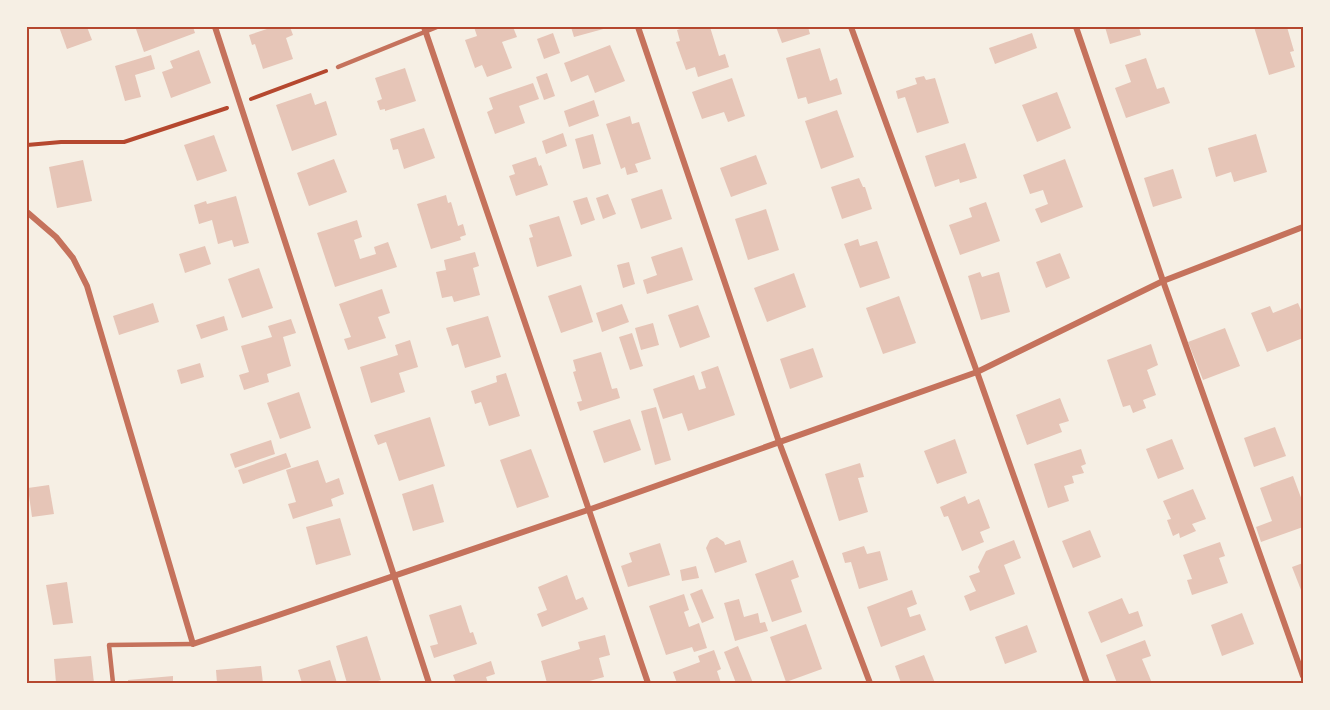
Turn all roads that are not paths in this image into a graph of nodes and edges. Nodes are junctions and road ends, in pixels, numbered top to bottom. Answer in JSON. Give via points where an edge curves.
{"nodes":[{"id":1,"x":215,"y":27,"type":"edge"},
{"id":2,"x":437,"y":27,"type":"edge"},
{"id":3,"x":638,"y":27,"type":"edge"},
{"id":4,"x":851,"y":27,"type":"edge"},
{"id":5,"x":1076,"y":27,"type":"edge"},
{"id":6,"x":425,"y":29,"type":"edge"},
{"id":7,"x":338,"y":67,"type":"road end"},
{"id":8,"x":27,"y":212,"type":"edge"},
{"id":9,"x":1303,"y":227,"type":"edge"},
{"id":10,"x":1163,"y":281,"type":"junction"},
{"id":11,"x":976,"y":372,"type":"junction"},
{"id":12,"x":779,"y":442,"type":"junction"},
{"id":13,"x":588,"y":510,"type":"junction"},
{"id":14,"x":394,"y":574,"type":"junction"},
{"id":15,"x":193,"y":644,"type":"junction"},
{"id":16,"x":1303,"y":676,"type":"edge"},
{"id":17,"x":113,"y":683,"type":"edge"},
{"id":18,"x":429,"y":683,"type":"edge"},
{"id":19,"x":648,"y":683,"type":"edge"},
{"id":20,"x":870,"y":683,"type":"edge"},
{"id":21,"x":1087,"y":683,"type":"edge"}],
"edges":[{"from":1,"to":14,"type":"street"},
{"from":2,"to":6,"type":"lane"},
{"from":3,"to":12,"type":"street"},
{"from":4,"to":11,"type":"street"},
{"from":5,"to":10,"type":"street"},
{"from":6,"to":7,"type":"lane"},
{"from":6,"to":13,"type":"street"},
{"from":8,"to":15,"type":"street","via":[[56,237],[73,258],[87,286]]},
{"from":9,"to":10,"type":"street"},
{"from":10,"to":11,"type":"street"},
{"from":10,"to":16,"type":"street"},
{"from":11,"to":12,"type":"street"},
{"from":11,"to":21,"type":"street"},
{"from":12,"to":13,"type":"street"},
{"from":12,"to":20,"type":"street"},
{"from":13,"to":14,"type":"street"},
{"from":13,"to":19,"type":"street"},
{"from":14,"to":15,"type":"street"},
{"from":14,"to":18,"type":"street"},
{"from":15,"to":17,"type":"lane","via":[[109,645]]}]}
